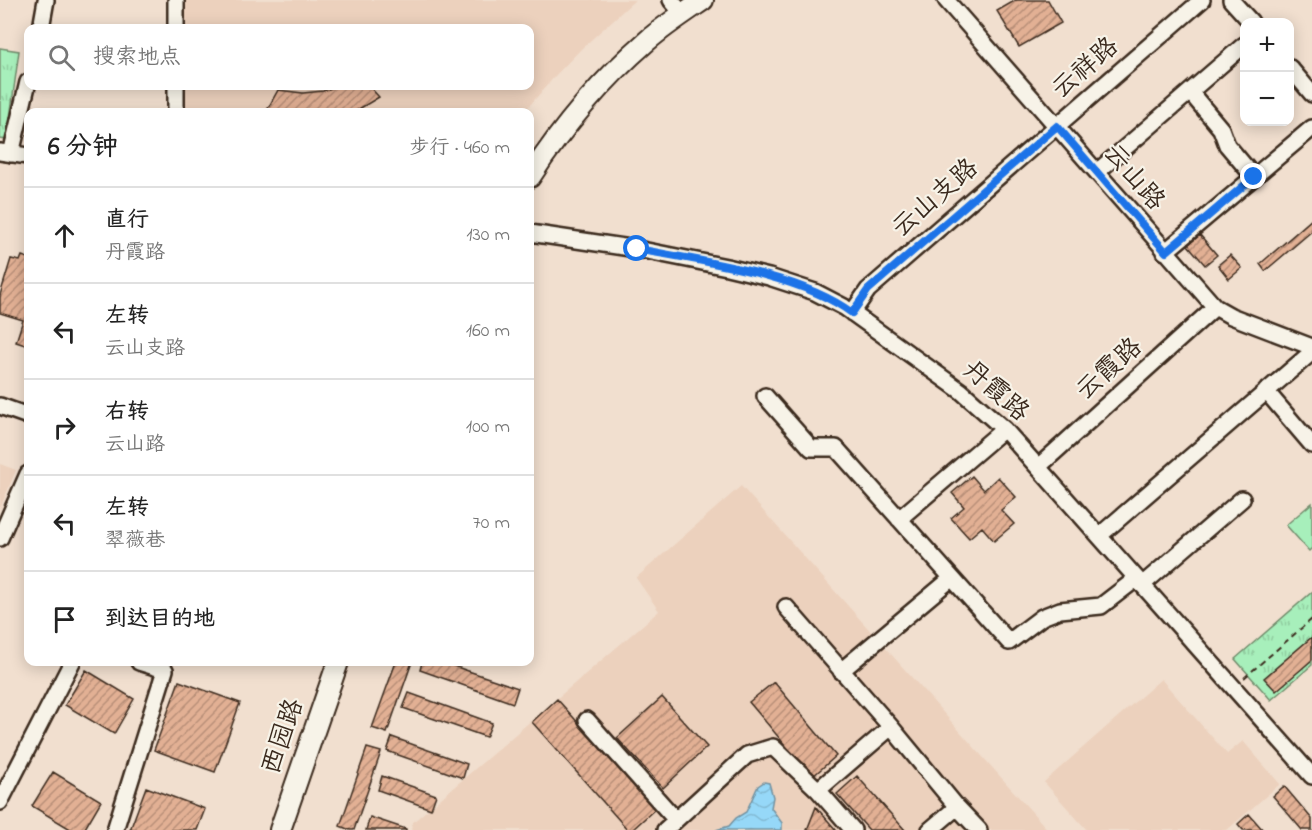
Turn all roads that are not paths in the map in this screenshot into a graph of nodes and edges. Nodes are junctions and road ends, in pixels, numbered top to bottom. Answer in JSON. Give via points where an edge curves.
{"nodes":[{"id":1,"x":46,"y":0,"type":"edge"},
{"id":2,"x":176,"y":0,"type":"edge"},
{"id":3,"x":703,"y":0,"type":"edge"},
{"id":4,"x":946,"y":0,"type":"edge"},
{"id":5,"x":1202,"y":0,"type":"edge"},
{"id":6,"x":1231,"y":0,"type":"edge"},
{"id":7,"x":677,"y":2,"type":"edge"},
{"id":8,"x":1247,"y":18,"type":"edge"},
{"id":9,"x":42,"y":24,"type":"edge"},
{"id":10,"x":176,"y":24,"type":"edge"},
{"id":11,"x":1240,"y":49,"type":"edge"},
{"id":12,"x":1293,"y":72,"type":"edge"},
{"id":13,"x":26,"y":90,"type":"edge"},
{"id":14,"x":176,"y":90,"type":"edge"},
{"id":15,"x":1190,"y":92,"type":"junction"},
{"id":16,"x":1312,"y":94,"type":"edge"},
{"id":17,"x":176,"y":108,"type":"edge"},
{"id":18,"x":1057,"y":126,"type":"junction"},
{"id":19,"x":1312,"y":128,"type":"edge"},
{"id":20,"x":534,"y":151,"type":"edge"},
{"id":21,"x":6,"y":153,"type":"edge"},
{"id":22,"x":24,"y":155,"type":"edge"},
{"id":23,"x":534,"y":171,"type":"edge"},
{"id":24,"x":1097,"y":172,"type":"junction"},
{"id":25,"x":1254,"y":177,"type":"junction"},
{"id":26,"x":534,"y":234,"type":"edge"},
{"id":27,"x":1166,"y":252,"type":"junction"},
{"id":28,"x":1215,"y":307,"type":"junction"},
{"id":29,"x":852,"y":313,"type":"junction"},
{"id":30,"x":1312,"y":347,"type":"edge"},
{"id":31,"x":1312,"y":352,"type":"edge"},
{"id":32,"x":1266,"y":391,"type":"junction"},
{"id":33,"x":765,"y":396,"type":"dead end"},
{"id":34,"x":0,"y":406,"type":"edge"},
{"id":35,"x":24,"y":415,"type":"edge"},
{"id":36,"x":1004,"y":429,"type":"junction"},
{"id":37,"x":1312,"y":445,"type":"edge"},
{"id":38,"x":1038,"y":467,"type":"junction"},
{"id":39,"x":24,"y":498,"type":"edge"},
{"id":40,"x":1242,"y":499,"type":"dead end"},
{"id":41,"x":899,"y":519,"type":"junction"},
{"id":42,"x":1099,"y":536,"type":"junction"},
{"id":43,"x":0,"y":538,"type":"edge"},
{"id":44,"x":952,"y":578,"type":"junction"},
{"id":45,"x":1139,"y":582,"type":"junction"},
{"id":46,"x":786,"y":608,"type":"dead end"},
{"id":47,"x":70,"y":666,"type":"edge"},
{"id":48,"x":166,"y":666,"type":"edge"},
{"id":49,"x":337,"y":666,"type":"edge"},
{"id":50,"x":349,"y":666,"type":"edge"},
{"id":51,"x":841,"y":671,"type":"junction"},
{"id":52,"x":587,"y":720,"type":"dead end"},
{"id":53,"x":891,"y":727,"type":"junction"},
{"id":54,"x":1312,"y":776,"type":"edge"},
{"id":55,"x":818,"y":790,"type":"junction"},
{"id":56,"x":0,"y":802,"type":"edge"},
{"id":57,"x":957,"y":807,"type":"junction"},
{"id":58,"x":670,"y":825,"type":"edge"},
{"id":59,"x":115,"y":830,"type":"edge"},
{"id":60,"x":280,"y":830,"type":"edge"},
{"id":61,"x":292,"y":830,"type":"edge"},
{"id":62,"x":853,"y":830,"type":"edge"},
{"id":63,"x":930,"y":830,"type":"edge"},
{"id":64,"x":979,"y":830,"type":"edge"}],
"edges":[{"from":1,"to":9,"type":"street"},
{"from":2,"to":10,"type":"street"},
{"from":3,"to":23,"type":"main road","via":[[648,40],[591,95]]},
{"from":4,"to":18,"type":"street","name":"云山路"},
{"from":5,"to":18,"type":"street","name":"云祥路"},
{"from":6,"to":8,"type":"street"},
{"from":7,"to":20,"type":"main road","via":[[590,80]]},
{"from":11,"to":15,"type":"street"},
{"from":12,"to":16,"type":"street"},
{"from":13,"to":21,"type":"street"},
{"from":14,"to":17,"type":"street"},
{"from":15,"to":24,"type":"street"},
{"from":15,"to":25,"type":"street"},
{"from":18,"to":24,"type":"street","name":"云山路"},
{"from":18,"to":29,"type":"street","name":"云山支路","via":[[868,290]]},
{"from":19,"to":25,"type":"street"},
{"from":21,"to":22,"type":"street"},
{"from":24,"to":27,"type":"street","name":"云山路"},
{"from":25,"to":27,"type":"street"},
{"from":26,"to":29,"type":"street","name":"丹霞路","via":[[637,249],[769,277],[815,292]]},
{"from":27,"to":28,"type":"street","name":"云山路"},
{"from":28,"to":30,"type":"street","name":"云山路"},
{"from":28,"to":38,"type":"street","name":"云霞路"},
{"from":29,"to":36,"type":"street","name":"丹霞路","via":[[962,391]]},
{"from":31,"to":32,"type":"street"},
{"from":32,"to":37,"type":"street"},
{"from":32,"to":42,"type":"street"},
{"from":33,"to":41,"type":"street","via":[[811,448],[836,448]]},
{"from":34,"to":35,"type":"street"},
{"from":36,"to":38,"type":"street","name":"丹霞路"},
{"from":36,"to":41,"type":"street"},
{"from":38,"to":42,"type":"street","name":"丹霞路"},
{"from":39,"to":43,"type":"street"},
{"from":40,"to":45,"type":"street"},
{"from":41,"to":44,"type":"street"},
{"from":42,"to":45,"type":"street","name":"丹霞路"},
{"from":44,"to":45,"type":"street","via":[[1009,642],[1042,617],[1060,610],[1101,606]]},
{"from":44,"to":51,"type":"street"},
{"from":45,"to":54,"type":"street","name":"丹霞路"},
{"from":46,"to":51,"type":"street"},
{"from":47,"to":56,"type":"street"},
{"from":48,"to":59,"type":"street"},
{"from":49,"to":60,"type":"main road","name":"西园路"},
{"from":50,"to":61,"type":"main road","name":"西园路"},
{"from":51,"to":53,"type":"street"},
{"from":52,"to":58,"type":"street"},
{"from":53,"to":55,"type":"street"},
{"from":53,"to":57,"type":"street"},
{"from":55,"to":58,"type":"street","via":[[773,747],[747,755]]},
{"from":55,"to":62,"type":"street"},
{"from":57,"to":63,"type":"street"},
{"from":57,"to":64,"type":"street"}]}
